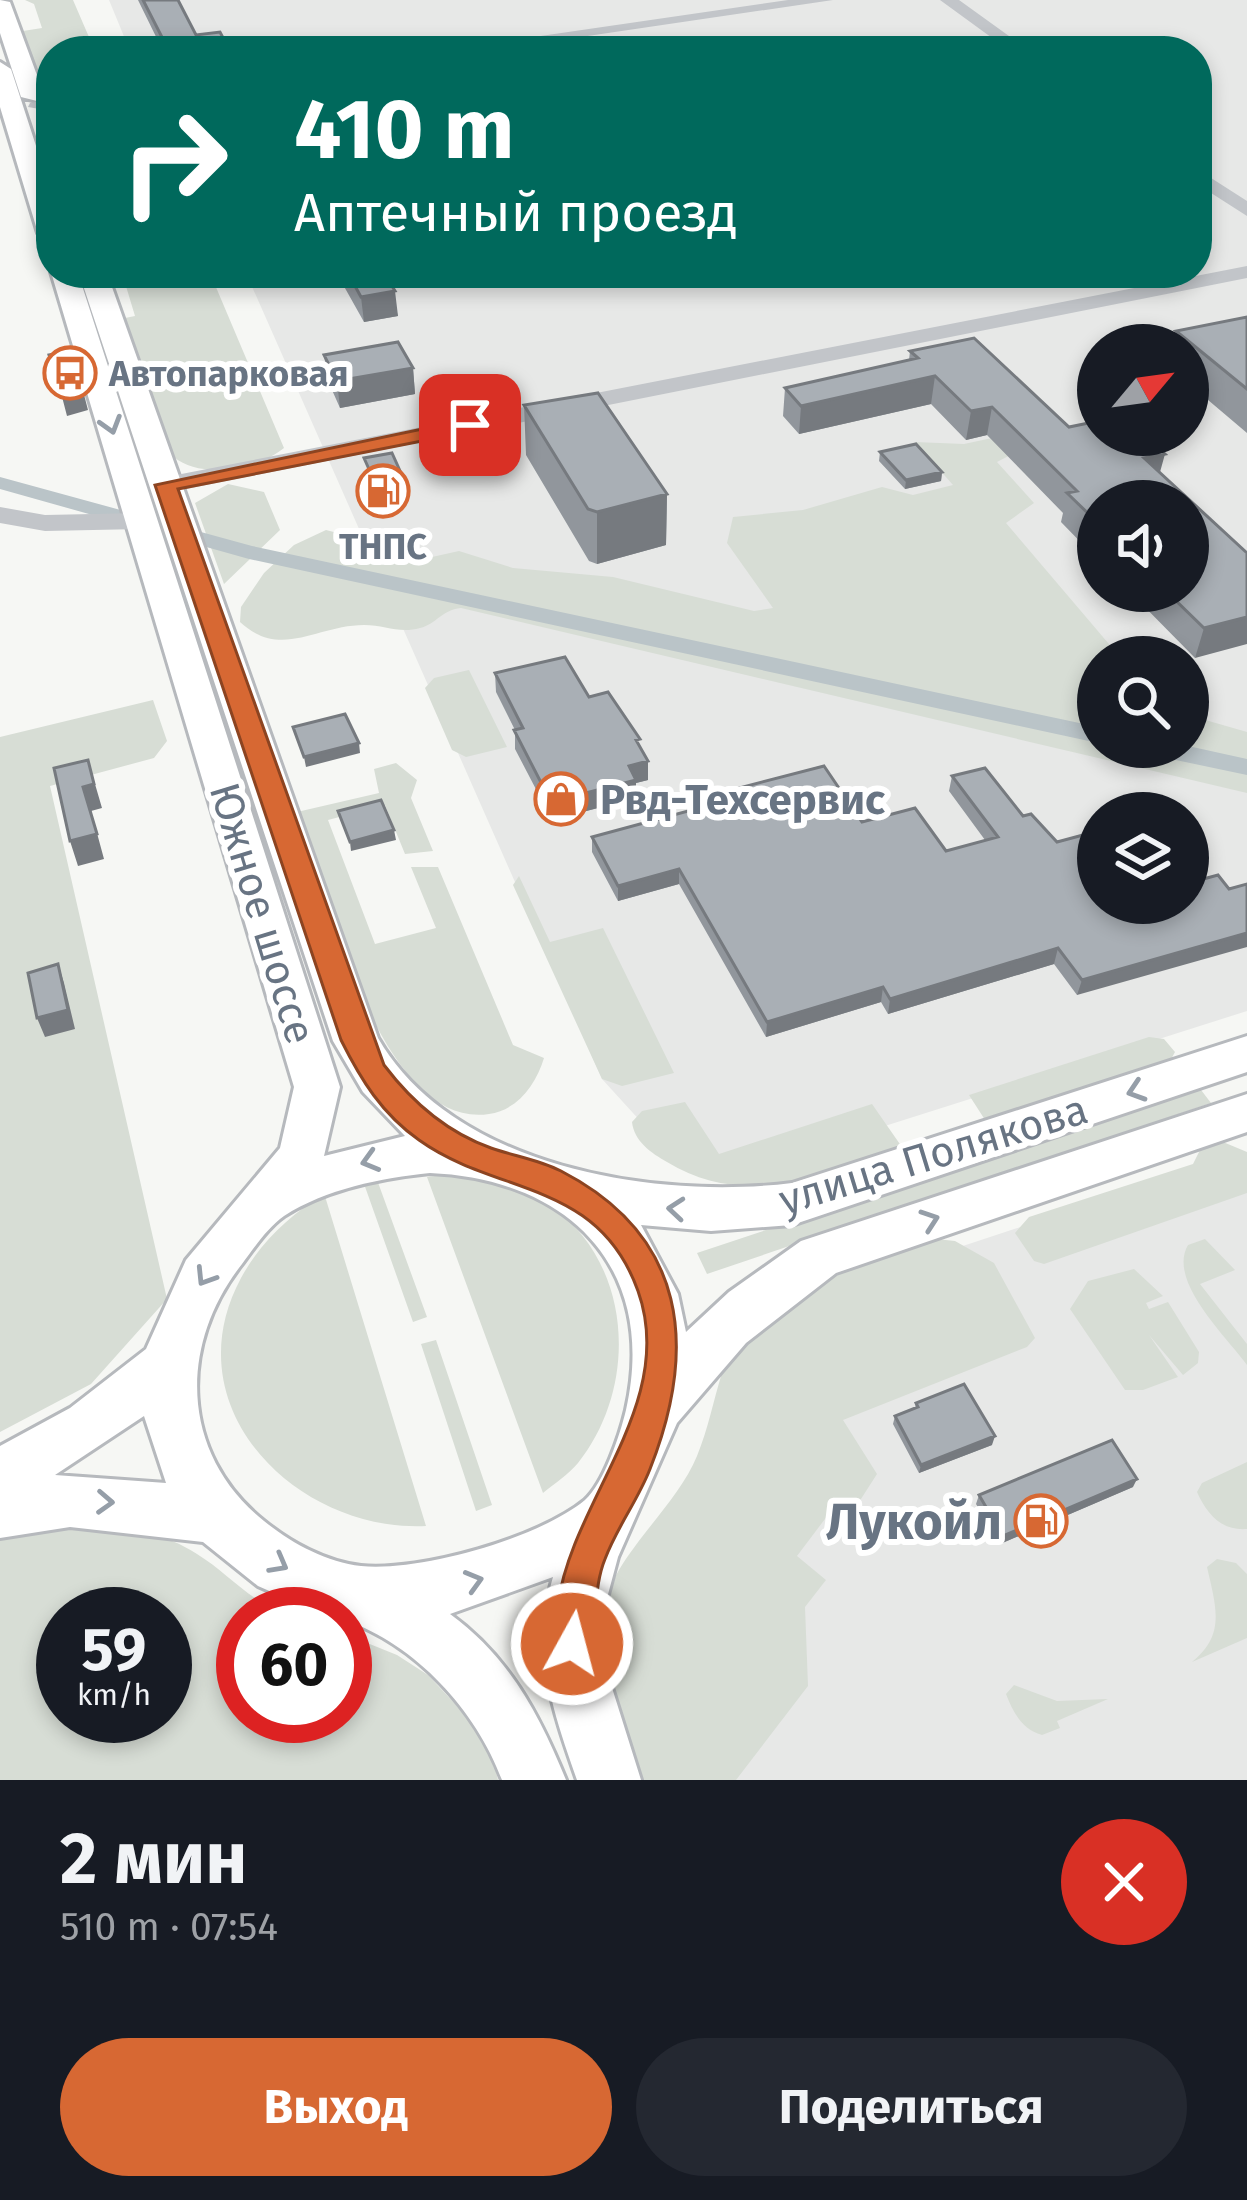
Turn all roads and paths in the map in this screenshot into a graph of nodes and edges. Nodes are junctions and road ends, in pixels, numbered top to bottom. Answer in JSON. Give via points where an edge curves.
{"nodes":[{"id":1,"x":825,"y":0,"type":"edge"},
{"id":2,"x":948,"y":0,"type":"edge"},
{"id":3,"x":0,"y":2,"type":"edge"},
{"id":4,"x":558,"y":36,"type":"edge"},
{"id":5,"x":1000,"y":36,"type":"edge"},
{"id":6,"x":0,"y":69,"type":"edge"},
{"id":7,"x":36,"y":87,"type":"edge"},
{"id":8,"x":36,"y":184,"type":"edge"},
{"id":9,"x":1212,"y":186,"type":"edge"},
{"id":10,"x":1247,"y":211,"type":"edge"},
{"id":11,"x":1247,"y":272,"type":"edge"},
{"id":12,"x":1212,"y":279,"type":"edge"},
{"id":13,"x":70,"y":288,"type":"edge"},
{"id":14,"x":97,"y":288,"type":"edge"},
{"id":15,"x":1171,"y":288,"type":"edge"},
{"id":16,"x":153,"y":503,"type":"junction"},
{"id":17,"x":0,"y":515,"type":"edge"},
{"id":18,"x":1245,"y":1058,"type":"edge"},
{"id":19,"x":1247,"y":1113,"type":"edge"},
{"id":20,"x":478,"y":1157,"type":"junction"},
{"id":21,"x":545,"y":1178,"type":"junction"},
{"id":22,"x":268,"y":1202,"type":"junction"},
{"id":23,"x":165,"y":1366,"type":"junction"},
{"id":24,"x":652,"y":1414,"type":"junction"},
{"id":25,"x":0,"y":1476,"type":"edge"},
{"id":26,"x":0,"y":1510,"type":"edge"},
{"id":27,"x":210,"y":1515,"type":"junction"},
{"id":28,"x":601,"y":1521,"type":"junction"},
{"id":29,"x":332,"y":1587,"type":"edge"},
{"id":30,"x":372,"y":1595,"type":"edge"},
{"id":31,"x":372,"y":1603,"type":"edge"},
{"id":32,"x":534,"y":1780,"type":"edge"},
{"id":33,"x":609,"y":1780,"type":"edge"}],
"edges":[{"from":1,"to":4,"type":"street"},
{"from":2,"to":5,"type":"street"},
{"from":3,"to":7,"type":"main road"},
{"from":6,"to":8,"type":"main road"},
{"from":9,"to":10,"type":"street"},
{"from":11,"to":12,"type":"street"},
{"from":13,"to":16,"type":"main road","name":"Южное шоссе","one_way":true},
{"from":14,"to":16,"type":"main road","name":"Южное шоссе"},
{"from":15,"to":16,"type":"street"},
{"from":16,"to":17,"type":"street","via":[[45,523]]},
{"from":16,"to":20,"type":"main road","name":"Южное шоссе","via":[[356,1040],[396,1103]]},
{"from":16,"to":22,"type":"main road","name":"Южное шоссе","via":[[317,1087],[303,1151]]},
{"from":18,"to":21,"type":"main road","name":"улица Полякова","one_way":true,"via":[[792,1204],[740,1212],[646,1207]]},
{"from":24,"to":19,"type":"main road","name":"улица Полякова","one_way":true,"via":[[711,1337],[819,1257]]},
{"from":20,"to":21,"type":"main road","name":"Южное шоссе"},
{"from":20,"to":22,"type":"main road","name":"Южное шоссе","one_way":true,"via":[[394,1154]]},
{"from":21,"to":24,"type":"main road","name":"Южное шоссе","via":[[618,1228],[651,1280],[660,1308]]},
{"from":22,"to":23,"type":"main road","name":"Южное шоссе","one_way":true,"via":[[204,1275]]},
{"from":23,"to":25,"type":"main road","via":[[89,1426]]},
{"from":23,"to":27,"type":"main road","via":[[176,1439]]},
{"from":24,"to":28,"type":"main road","name":"Южное шоссе"},
{"from":26,"to":27,"type":"main road","one_way":true,"via":[[70,1500]]},
{"from":27,"to":29,"type":"main road","one_way":true,"via":[[255,1551]]},
{"from":30,"to":28,"type":"main road","one_way":true,"via":[[472,1583]]},
{"from":28,"to":33,"type":"main road","name":"Южное шоссе","via":[[581,1570],[572,1670]]},
{"from":31,"to":32,"type":"main road","via":[[440,1642],[473,1672],[503,1710]]}]}
